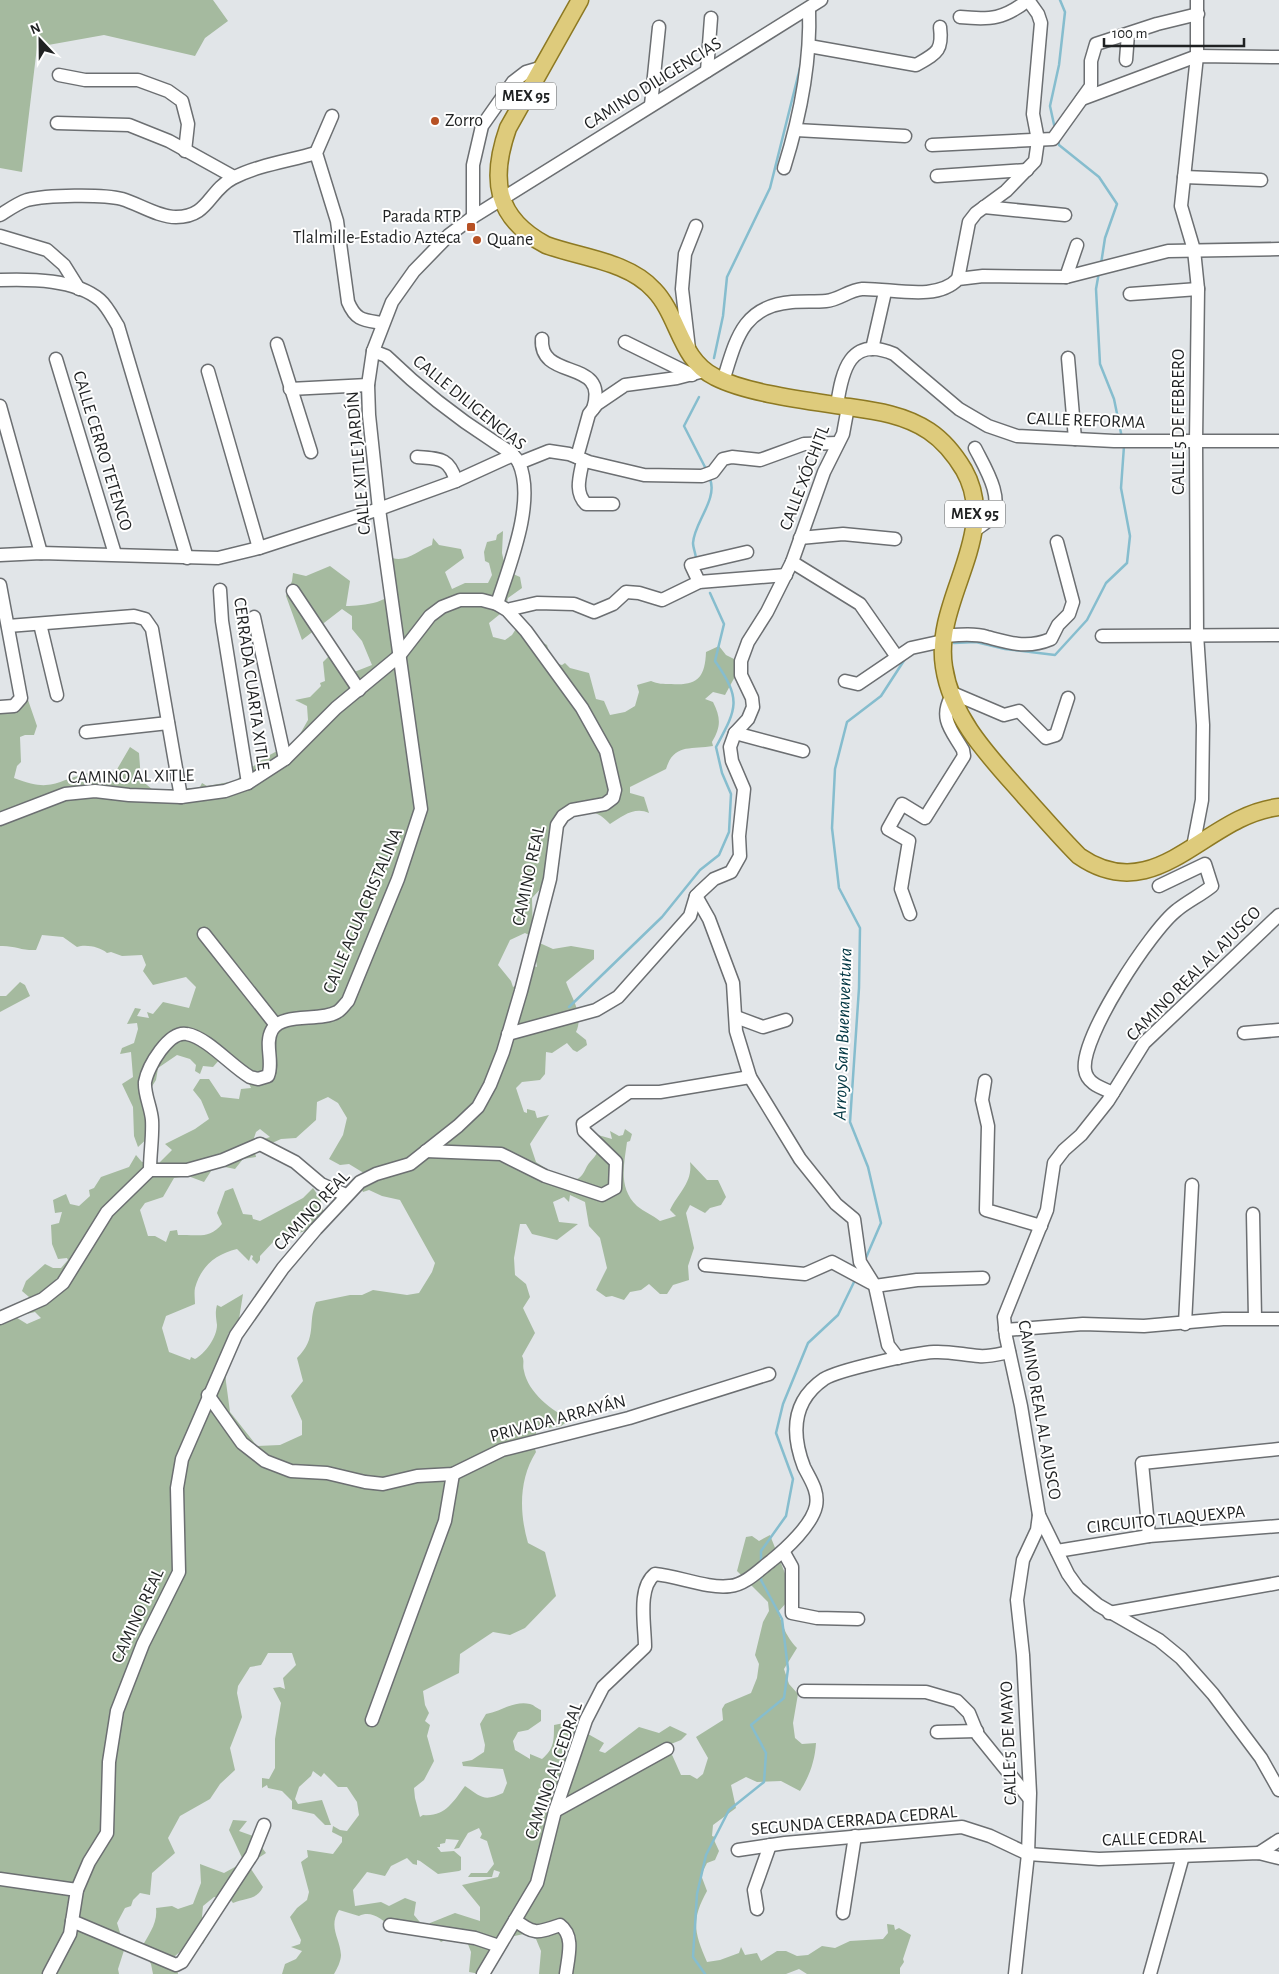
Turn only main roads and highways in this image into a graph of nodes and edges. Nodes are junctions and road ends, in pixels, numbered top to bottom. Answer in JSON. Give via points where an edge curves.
{"nodes":[{"id":1,"x":580,"y":0,"type":"edge"},
{"id":2,"x":1279,"y":807,"type":"edge"}],
"edges":[{"from":1,"to":2,"type":"main road","number":"MEX 95","via":[[508,128],[501,148],[497,172],[503,199],[517,224],[532,238],[559,250],[629,271],[646,282],[662,299],[698,373],[744,388],[901,417],[928,430],[947,446],[970,484],[975,511],[974,531],[943,638],[944,667],[950,694],[977,741],[1070,847],[1089,863],[1112,871],[1136,873],[1159,866],[1242,817]]}]}
